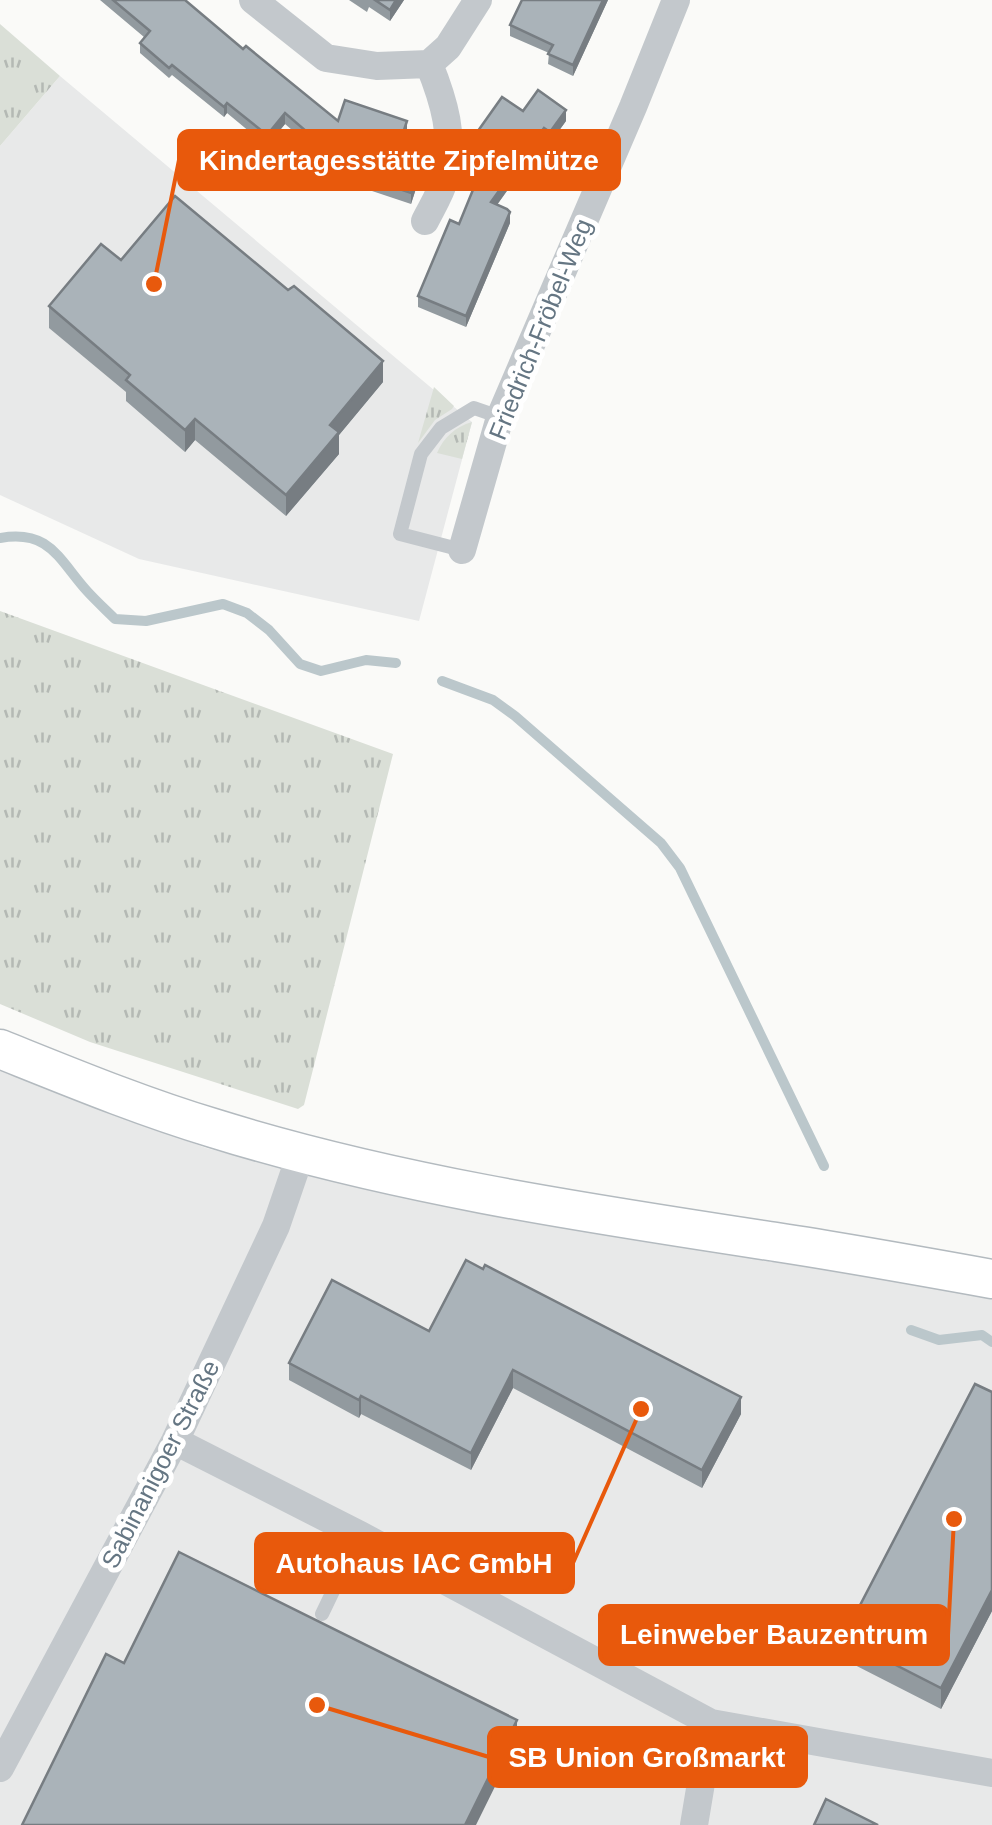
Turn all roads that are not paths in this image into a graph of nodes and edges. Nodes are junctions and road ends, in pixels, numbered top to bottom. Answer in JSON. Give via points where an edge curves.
{"nodes":[{"id":1,"x":253,"y":0,"type":"edge"},
{"id":2,"x":478,"y":0,"type":"edge"},
{"id":3,"x":676,"y":0,"type":"edge"},
{"id":4,"x":428,"y":64,"type":"junction"},
{"id":5,"x":425,"y":221,"type":"dead end"},
{"id":6,"x":487,"y":412,"type":"junction"},
{"id":7,"x":462,"y":550,"type":"joint"},
{"id":8,"x":0,"y":1049,"type":"edge"},
{"id":9,"x":302,"y":1153,"type":"junction"},
{"id":10,"x":992,"y":1279,"type":"edge"},
{"id":11,"x":175,"y":1440,"type":"junction"},
{"id":12,"x":360,"y":1535,"type":"junction"},
{"id":13,"x":322,"y":1614,"type":"dead end"},
{"id":14,"x":711,"y":1722,"type":"junction"},
{"id":15,"x":0,"y":1768,"type":"edge"},
{"id":16,"x":992,"y":1773,"type":"edge"},
{"id":17,"x":694,"y":1825,"type":"edge"}],
"edges":[{"from":1,"to":4,"type":"street","via":[[326,58]]},
{"from":2,"to":4,"type":"street","via":[[448,47]]},
{"from":3,"to":6,"type":"street","name":"Friedrich-Fröbel-Weg","via":[[633,107]]},
{"from":4,"to":5,"type":"street","via":[[450,138],[445,180]]},
{"from":6,"to":7,"type":"street","name":"Friedrich-Fröbel-Weg"},
{"from":6,"to":7,"type":"lane","via":[[440,428],[420,454],[400,534]]},
{"from":8,"to":9,"type":"main road","via":[[212,1128]]},
{"from":9,"to":10,"type":"main road","via":[[553,1208]]},
{"from":9,"to":11,"type":"street","name":"Sabinanigoer Straße","via":[[276,1226]]},
{"from":11,"to":12,"type":"street"},
{"from":11,"to":15,"type":"street","name":"Sabinanigoer Straße"},
{"from":12,"to":13,"type":"lane"},
{"from":12,"to":14,"type":"street"},
{"from":14,"to":16,"type":"street"},
{"from":14,"to":17,"type":"street"}]}
